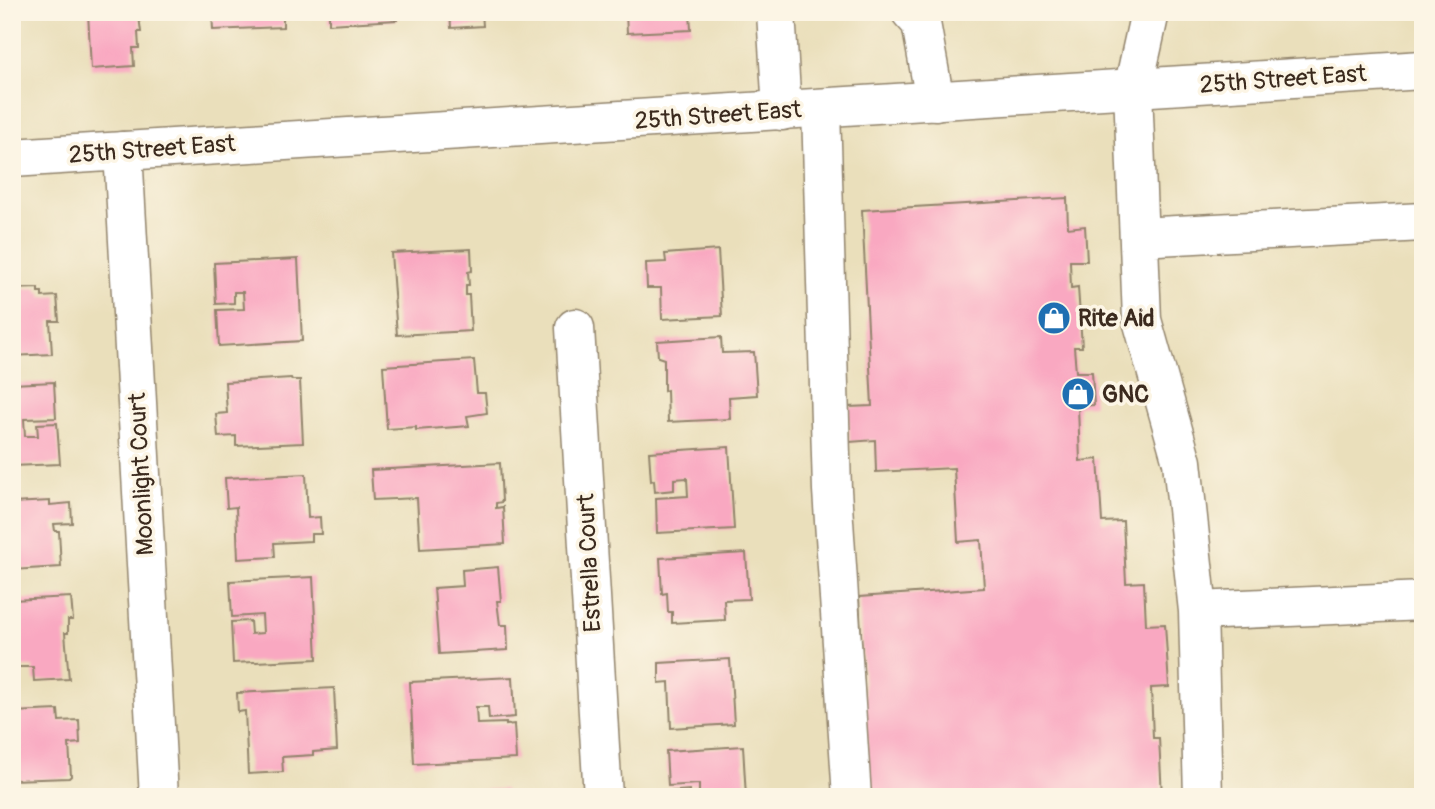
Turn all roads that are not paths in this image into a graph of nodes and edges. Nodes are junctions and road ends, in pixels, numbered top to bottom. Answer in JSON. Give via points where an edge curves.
{"nodes":[{"id":1,"x":776,"y":12,"type":"edge"},
{"id":2,"x":911,"y":12,"type":"edge"},
{"id":3,"x":1150,"y":12,"type":"edge"},
{"id":4,"x":1423,"y":70,"type":"edge"},
{"id":5,"x":1133,"y":89,"type":"junction"},
{"id":6,"x":935,"y":101,"type":"junction"},
{"id":7,"x":821,"y":108,"type":"junction"},
{"id":8,"x":782,"y":111,"type":"junction"},
{"id":9,"x":123,"y":151,"type":"junction"},
{"id":10,"x":12,"y":158,"type":"edge"},
{"id":11,"x":1423,"y":222,"type":"edge"},
{"id":12,"x":1139,"y":237,"type":"junction"},
{"id":13,"x":575,"y":328,"type":"dead end"},
{"id":14,"x":1423,"y":601,"type":"edge"},
{"id":15,"x":1198,"y":611,"type":"junction"},
{"id":16,"x":159,"y":797,"type":"edge"},
{"id":17,"x":603,"y":797,"type":"edge"},
{"id":18,"x":852,"y":797,"type":"edge"},
{"id":19,"x":1203,"y":797,"type":"edge"}],
"edges":[{"from":1,"to":8,"type":"main road"},
{"from":2,"to":6,"type":"main road","via":[[921,23]]},
{"from":3,"to":5,"type":"main road"},
{"from":4,"to":5,"type":"main road","name":"25th Street East"},
{"from":5,"to":6,"type":"main road","name":"25th Street East"},
{"from":5,"to":12,"type":"main road"},
{"from":6,"to":7,"type":"main road","name":"25th Street East"},
{"from":7,"to":8,"type":"main road","name":"25th Street East"},
{"from":7,"to":18,"type":"main road","via":[[832,490]]},
{"from":8,"to":9,"type":"main road","name":"25th Street East"},
{"from":9,"to":10,"type":"main road","name":"25th Street East"},
{"from":9,"to":16,"type":"main road","name":"Moonlight Court"},
{"from":11,"to":12,"type":"main road"},
{"from":12,"to":15,"type":"main road","via":[[1142,320],[1182,462]]},
{"from":13,"to":17,"type":"main road","name":"Estrella Court"},
{"from":14,"to":15,"type":"main road"},
{"from":15,"to":19,"type":"main road"}]}
